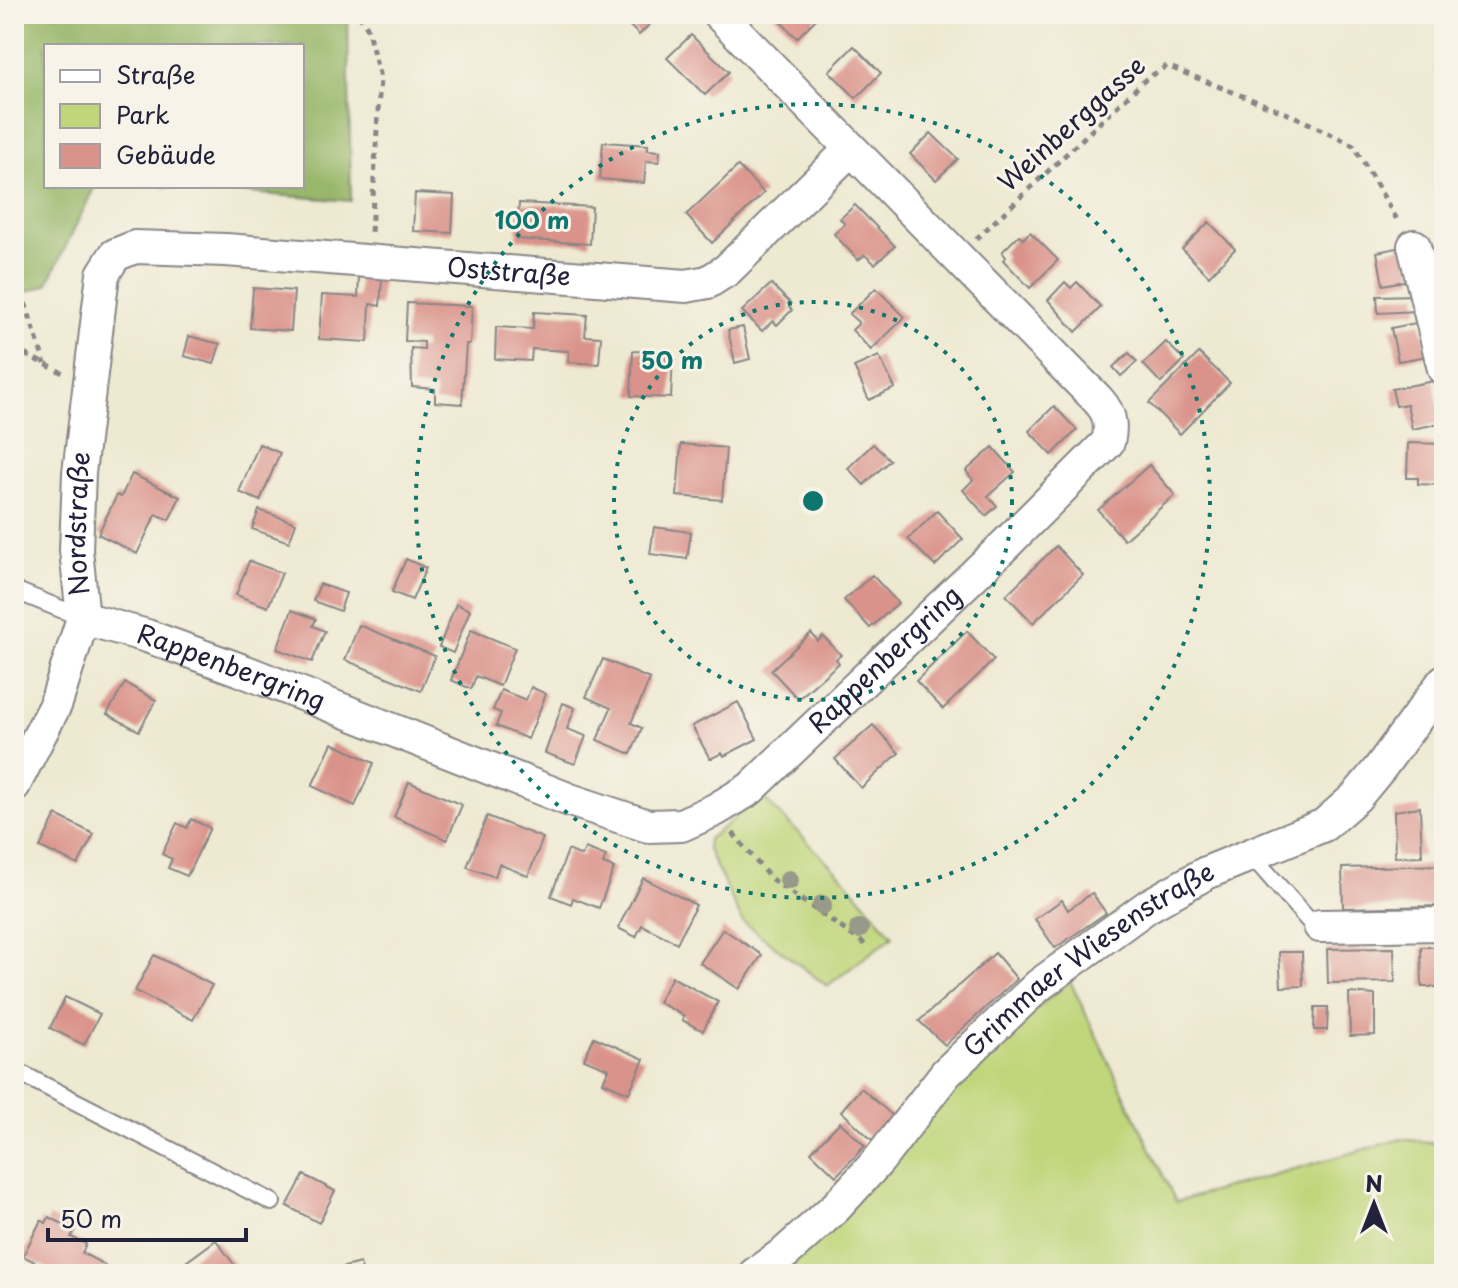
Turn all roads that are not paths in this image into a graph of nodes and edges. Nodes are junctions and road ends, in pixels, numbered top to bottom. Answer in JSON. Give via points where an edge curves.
{"nodes":[{"id":1,"x":719,"y":14,"type":"edge"},
{"id":2,"x":851,"y":149,"type":"junction"},
{"id":3,"x":1409,"y":239,"type":"road end"},
{"id":4,"x":115,"y":255,"type":"joint"},
{"id":5,"x":1444,"y":369,"type":"edge"},
{"id":6,"x":14,"y":590,"type":"edge"},
{"id":7,"x":83,"y":618,"type":"junction"},
{"id":8,"x":1444,"y":681,"type":"edge"},
{"id":9,"x":14,"y":785,"type":"edge"},
{"id":10,"x":1252,"y":856,"type":"junction"},
{"id":11,"x":1444,"y":924,"type":"edge"},
{"id":12,"x":1320,"y":926,"type":"joint"},
{"id":13,"x":14,"y":1070,"type":"edge"},
{"id":14,"x":272,"y":1202,"type":"dead end"},
{"id":15,"x":755,"y":1274,"type":"edge"}],
"edges":[{"from":1,"to":2,"type":"street","name":"Rappenbergring"},
{"from":2,"to":4,"type":"street","name":"Oststraße","via":[[727,270],[708,282],[686,286],[226,250],[135,247]]},
{"from":2,"to":7,"type":"street","name":"Rappenbergring","via":[[1109,412],[1112,427],[1108,442],[750,789],[681,825],[648,826],[162,641]]},
{"from":3,"to":5,"type":"street"},
{"from":4,"to":7,"type":"street","name":"Nordstraße","via":[[103,274],[79,473],[76,550]]},
{"from":6,"to":7,"type":"lane"},
{"from":7,"to":9,"type":"street","name":"Nordstraße","via":[[56,703]]},
{"from":8,"to":10,"type":"street","name":"Grimmaer Wiesenstraße","via":[[1356,797],[1324,825]]},
{"from":10,"to":12,"type":"lane","via":[[1310,922]]},
{"from":10,"to":15,"type":"street","name":"Grimmaer Wiesenstraße","via":[[1206,873],[1148,906],[1039,985],[946,1073],[836,1207]]},
{"from":11,"to":12,"type":"street"},
{"from":13,"to":14,"type":"lane"}]}
